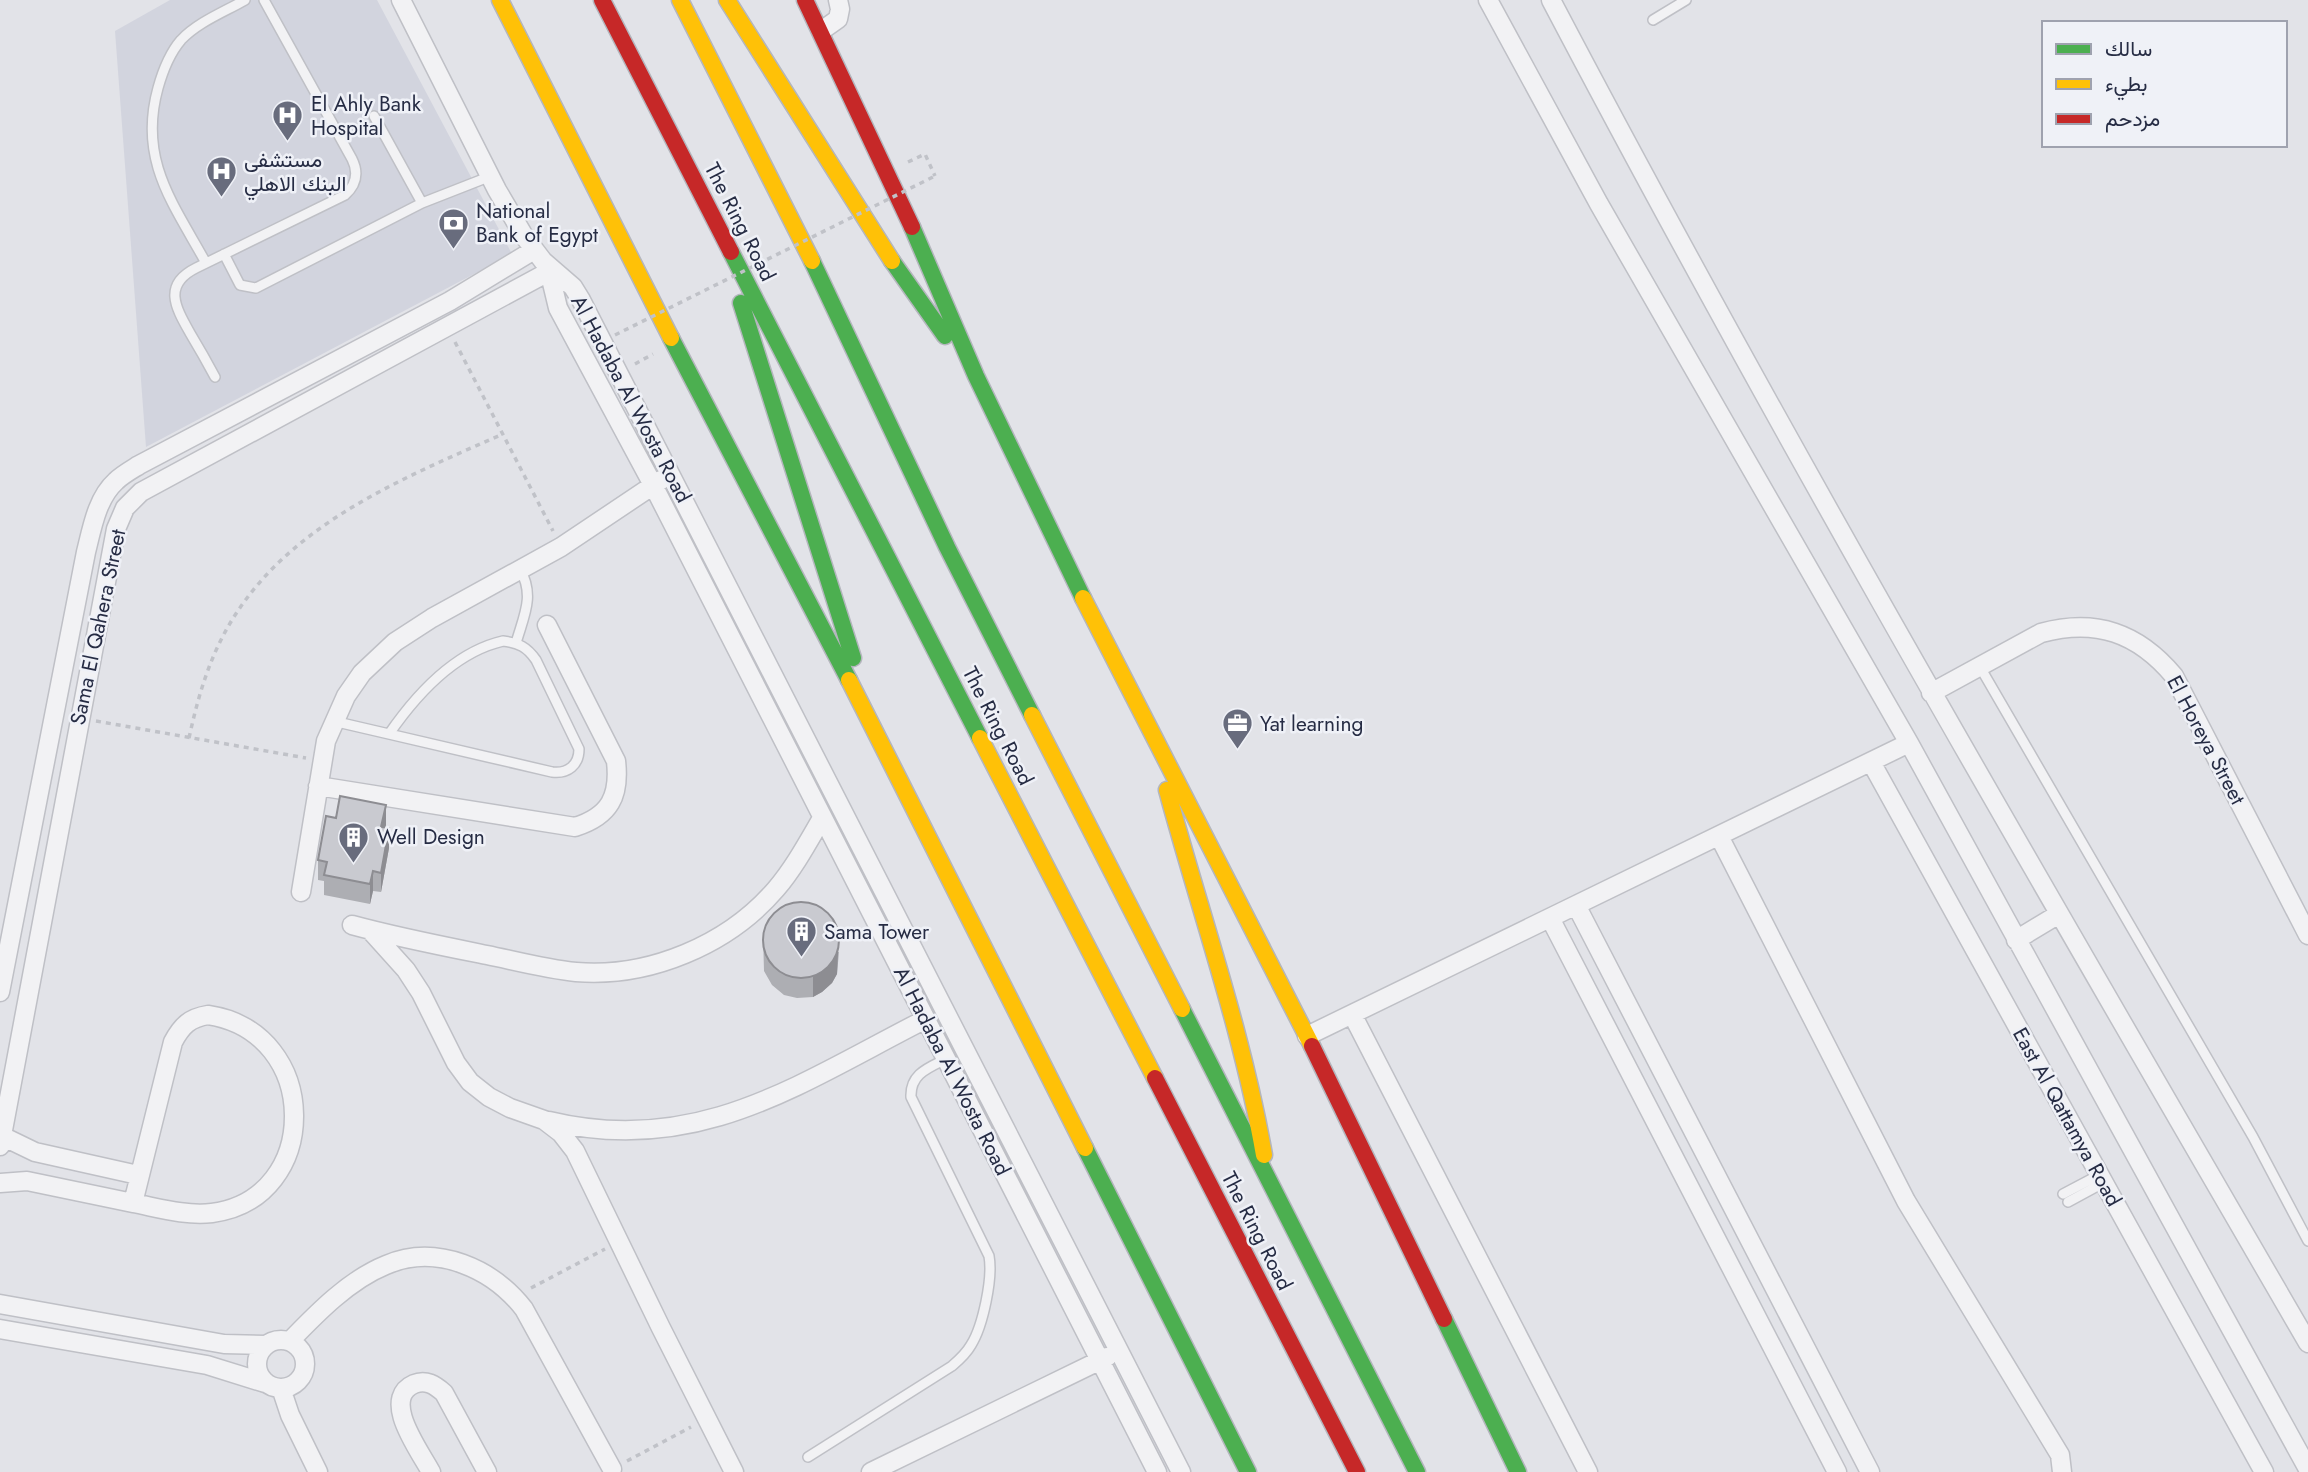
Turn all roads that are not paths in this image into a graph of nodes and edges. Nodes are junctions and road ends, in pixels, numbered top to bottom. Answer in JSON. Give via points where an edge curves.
{"nodes":[{"id":1,"x":245,"y":0,"type":"edge"},
{"id":2,"x":264,"y":0,"type":"edge"},
{"id":3,"x":401,"y":0,"type":"edge"},
{"id":4,"x":500,"y":0,"type":"edge"},
{"id":5,"x":602,"y":0,"type":"edge"},
{"id":6,"x":680,"y":0,"type":"edge"},
{"id":7,"x":727,"y":0,"type":"edge"},
{"id":8,"x":805,"y":0,"type":"edge"},
{"id":9,"x":838,"y":0,"type":"edge"},
{"id":10,"x":1551,"y":0,"type":"edge"},
{"id":11,"x":1686,"y":0,"type":"edge"},
{"id":12,"x":1494,"y":2,"type":"edge"},
{"id":13,"x":1653,"y":20,"type":"dead end"},
{"id":14,"x":821,"y":31,"type":"junction"},
{"id":15,"x":766,"y":61,"type":"junction"},
{"id":16,"x":374,"y":116,"type":"dead end"},
{"id":17,"x":854,"y":171,"type":"dead end"},
{"id":18,"x":491,"y":176,"type":"junction"},
{"id":19,"x":422,"y":203,"type":"junction"},
{"id":20,"x":713,"y":215,"type":"junction"},
{"id":21,"x":892,"y":222,"type":"dead end"},
{"id":22,"x":534,"y":250,"type":"junction"},
{"id":23,"x":224,"y":254,"type":"junction"},
{"id":24,"x":206,"y":263,"type":"junction"},
{"id":25,"x":552,"y":270,"type":"junction"},
{"id":26,"x":935,"y":281,"type":"junction"},
{"id":27,"x":450,"y":301,"type":"junction"},
{"id":28,"x":455,"y":324,"type":"junction"},
{"id":29,"x":976,"y":376,"type":"junction"},
{"id":30,"x":215,"y":377,"type":"dead end"},
{"id":31,"x":139,"y":465,"type":"junction"},
{"id":32,"x":670,"y":474,"type":"junction"},
{"id":33,"x":653,"y":485,"type":"junction"},
{"id":34,"x":152,"y":486,"type":"junction"},
{"id":35,"x":520,"y":569,"type":"junction"},
{"id":36,"x":547,"y":625,"type":"dead end"},
{"id":37,"x":516,"y":643,"type":"junction"},
{"id":38,"x":1980,"y":667,"type":"junction"},
{"id":39,"x":1931,"y":693,"type":"junction"},
{"id":40,"x":333,"y":721,"type":"junction"},
{"id":41,"x":1152,"y":731,"type":"junction"},
{"id":42,"x":389,"y":734,"type":"junction"},
{"id":43,"x":879,"y":738,"type":"junction"},
{"id":44,"x":1909,"y":744,"type":"junction"},
{"id":45,"x":1871,"y":762,"type":"junction"},
{"id":46,"x":318,"y":786,"type":"junction"},
{"id":47,"x":822,"y":818,"type":"junction"},
{"id":48,"x":1719,"y":836,"type":"junction"},
{"id":49,"x":301,"y":892,"type":"dead end"},
{"id":50,"x":1576,"y":905,"type":"junction"},
{"id":51,"x":2059,"y":914,"type":"junction"},
{"id":52,"x":898,"y":916,"type":"junction"},
{"id":53,"x":1550,"y":918,"type":"junction"},
{"id":54,"x":352,"y":925,"type":"dead end"},
{"id":55,"x":878,"y":927,"type":"junction"},
{"id":56,"x":370,"y":930,"type":"junction"},
{"id":57,"x":2308,"y":935,"type":"edge"},
{"id":58,"x":2016,"y":940,"type":"junction"},
{"id":59,"x":0,"y":992,"type":"edge"},
{"id":60,"x":1352,"y":1014,"type":"junction"},
{"id":61,"x":926,"y":1019,"type":"junction"},
{"id":62,"x":1307,"y":1036,"type":"junction"},
{"id":63,"x":1654,"y":1056,"type":"junction"},
{"id":64,"x":946,"y":1059,"type":"junction"},
{"id":65,"x":1628,"y":1069,"type":"junction"},
{"id":66,"x":544,"y":1120,"type":"junction"},
{"id":67,"x":1,"y":1141,"type":"edge"},
{"id":68,"x":138,"y":1175,"type":"junction"},
{"id":69,"x":2101,"y":1179,"type":"junction"},
{"id":70,"x":1268,"y":1181,"type":"junction"},
{"id":71,"x":0,"y":1183,"type":"edge"},
{"id":72,"x":2066,"y":1198,"type":"dead end"},
{"id":73,"x":133,"y":1203,"type":"junction"},
{"id":74,"x":2308,"y":1241,"type":"edge"},
{"id":75,"x":1761,"y":1261,"type":"junction"},
{"id":76,"x":1734,"y":1274,"type":"junction"},
{"id":77,"x":0,"y":1304,"type":"edge"},
{"id":78,"x":0,"y":1329,"type":"edge"},
{"id":79,"x":290,"y":1341,"type":"junction"},
{"id":80,"x":2308,"y":1343,"type":"edge"},
{"id":81,"x":266,"y":1345,"type":"junction"},
{"id":82,"x":1119,"y":1351,"type":"junction"},
{"id":83,"x":1099,"y":1361,"type":"junction"},
{"id":84,"x":273,"y":1385,"type":"junction"},
{"id":85,"x":808,"y":1457,"type":"dead end"},
{"id":86,"x":612,"y":1469,"type":"road end"},
{"id":87,"x":2308,"y":1469,"type":"edge"},
{"id":88,"x":876,"y":1471,"type":"edge"},
{"id":89,"x":318,"y":1472,"type":"edge"},
{"id":90,"x":431,"y":1472,"type":"edge"},
{"id":91,"x":487,"y":1472,"type":"edge"},
{"id":92,"x":734,"y":1472,"type":"edge"},
{"id":93,"x":1157,"y":1472,"type":"edge"},
{"id":94,"x":1181,"y":1472,"type":"edge"},
{"id":95,"x":1248,"y":1472,"type":"edge"},
{"id":96,"x":1357,"y":1472,"type":"edge"},
{"id":97,"x":1417,"y":1472,"type":"edge"},
{"id":98,"x":1518,"y":1472,"type":"edge"},
{"id":99,"x":1588,"y":1472,"type":"edge"},
{"id":100,"x":1837,"y":1472,"type":"edge"},
{"id":101,"x":1870,"y":1472,"type":"edge"},
{"id":102,"x":2062,"y":1472,"type":"edge"},
{"id":103,"x":2263,"y":1472,"type":"edge"}],
"edges":[{"from":1,"to":24,"type":"lane","via":[[182,39],[166,63],[152,113],[151,138],[159,174]]},
{"from":2,"to":23,"type":"lane","via":[[352,159],[356,178],[345,195]]},
{"from":3,"to":18,"type":"street"},
{"from":4,"to":43,"type":"highway"},
{"from":5,"to":20,"type":"highway","name":"The Ring Road"},
{"from":6,"to":70,"type":"highway","name":"The Ring Road","via":[[808,253],[953,559]]},
{"from":7,"to":15,"type":"highway"},
{"from":8,"to":14,"type":"highway"},
{"from":9,"to":14,"type":"street","via":[[838,19]]},
{"from":10,"to":39,"type":"street"},
{"from":11,"to":13,"type":"lane"},
{"from":12,"to":44,"type":"street","via":[[1612,227]]},
{"from":14,"to":26,"type":"highway"},
{"from":15,"to":17,"type":"highway","via":[[796,92]]},
{"from":15,"to":29,"type":"highway","via":[[905,281]]},
{"from":16,"to":19,"type":"lane"},
{"from":18,"to":19,"type":"lane"},
{"from":18,"to":22,"type":"street"},
{"from":19,"to":23,"type":"lane","via":[[256,288],[240,285]]},
{"from":20,"to":43,"type":"highway"},
{"from":20,"to":96,"type":"highway","name":"The Ring Road"},
{"from":21,"to":26,"type":"highway"},
{"from":22,"to":25,"type":"street"},
{"from":22,"to":27,"type":"street","name":"Sama El Qahera Street"},
{"from":23,"to":24,"type":"lane"},
{"from":24,"to":30,"type":"lane","via":[[182,277],[174,301]]},
{"from":25,"to":28,"type":"street","name":"Sama El Qahera Street"},
{"from":25,"to":32,"type":"street","name":"Al Hadaba Al Wosta Road","via":[[581,300]]},
{"from":25,"to":33,"type":"street","name":"Al Hadaba Al Wosta Road","via":[[558,308]]},
{"from":26,"to":29,"type":"highway"},
{"from":27,"to":28,"type":"street"},
{"from":27,"to":31,"type":"street","name":"Sama El Qahera Street"},
{"from":28,"to":34,"type":"street","name":"Sama El Qahera Street"},
{"from":29,"to":41,"type":"highway"},
{"from":31,"to":34,"type":"street"},
{"from":31,"to":59,"type":"street","name":"Sama El Qahera Street","via":[[106,492],[92,529]]},
{"from":32,"to":33,"type":"street"},
{"from":32,"to":52,"type":"street","name":"Al Hadaba Al Wosta Road"},
{"from":33,"to":35,"type":"street"},
{"from":33,"to":47,"type":"street","name":"Al Hadaba Al Wosta Road"},
{"from":34,"to":67,"type":"street","name":"Sama El Qahera Street","via":[[132,499],[116,529]]},
{"from":35,"to":37,"type":"lane","via":[[529,591]]},
{"from":35,"to":40,"type":"street","via":[[394,642],[362,673]]},
{"from":36,"to":46,"type":"street","via":[[616,761],[615,795],[592,822],[576,827]]},
{"from":37,"to":42,"type":"lane","via":[[489,644],[452,667],[428,686]]},
{"from":37,"to":42,"type":"lane","via":[[536,660],[579,749],[572,768],[552,772]]},
{"from":38,"to":39,"type":"street","name":"El Horeya Street"},
{"from":38,"to":57,"type":"street","name":"El Horeya Street","via":[[2041,634],[2073,627],[2105,629],[2150,651],[2174,676]]},
{"from":38,"to":74,"type":"lane","via":[[2253,1137]]},
{"from":39,"to":51,"type":"street"},
{"from":40,"to":42,"type":"lane"},
{"from":40,"to":46,"type":"street"},
{"from":41,"to":62,"type":"highway"},
{"from":41,"to":70,"type":"highway","via":[[1258,1112]]},
{"from":43,"to":95,"type":"highway"},
{"from":44,"to":45,"type":"street"},
{"from":44,"to":58,"type":"street"},
{"from":45,"to":48,"type":"street"},
{"from":45,"to":69,"type":"street","name":"East Al Qattamya Road"},
{"from":46,"to":49,"type":"street"},
{"from":47,"to":55,"type":"street","name":"Al Hadaba Al Wosta Road"},
{"from":47,"to":56,"type":"street","via":[[776,890],[706,945],[665,962],[621,971],[577,972]]},
{"from":48,"to":50,"type":"street"},
{"from":48,"to":102,"type":"street","via":[[1906,1201],[2060,1455]]},
{"from":50,"to":53,"type":"street"},
{"from":50,"to":63,"type":"street"},
{"from":51,"to":58,"type":"street"},
{"from":51,"to":80,"type":"street"},
{"from":52,"to":55,"type":"street"},
{"from":52,"to":82,"type":"street","name":"Al Hadaba Al Wosta Road"},
{"from":53,"to":60,"type":"street"},
{"from":53,"to":65,"type":"street"},
{"from":54,"to":56,"type":"street"},
{"from":55,"to":61,"type":"street","name":"Al Hadaba Al Wosta Road"},
{"from":56,"to":66,"type":"street","via":[[406,970],[470,1082],[510,1108]]},
{"from":58,"to":87,"type":"street"},
{"from":60,"to":62,"type":"street"},
{"from":60,"to":99,"type":"street"},
{"from":61,"to":64,"type":"street","name":"Al Hadaba Al Wosta Road"},
{"from":61,"to":66,"type":"street","via":[[772,1097],[718,1119],[631,1132]]},
{"from":62,"to":98,"type":"highway"},
{"from":63,"to":65,"type":"street"},
{"from":63,"to":75,"type":"street"},
{"from":64,"to":83,"type":"street","name":"Al Hadaba Al Wosta Road"},
{"from":64,"to":85,"type":"lane","via":[[918,1074],[911,1097],[989,1256],[989,1283],[977,1333],[967,1352],[952,1366]]},
{"from":65,"to":76,"type":"street"},
{"from":66,"to":92,"type":"street","via":[[575,1151]]},
{"from":67,"to":68,"type":"street"},
{"from":68,"to":73,"type":"street"},
{"from":68,"to":73,"type":"street","via":[[180,1027],[208,1015],[244,1025],[262,1037],[286,1074],[295,1117],[285,1160],[272,1179],[246,1200],[215,1213],[192,1214]]},
{"from":69,"to":72,"type":"lane"},
{"from":69,"to":103,"type":"street","name":"East Al Qattamya Road"},
{"from":70,"to":97,"type":"highway","name":"The Ring Road"},
{"from":71,"to":73,"type":"street","via":[[27,1181]]},
{"from":75,"to":76,"type":"street"},
{"from":75,"to":101,"type":"street"},
{"from":76,"to":100,"type":"street"},
{"from":77,"to":81,"type":"street","via":[[224,1344]]},
{"from":78,"to":84,"type":"street","via":[[206,1365]]},
{"from":79,"to":81,"type":"street"},
{"from":79,"to":84,"type":"street","via":[[302,1352],[305,1368],[297,1382]]},
{"from":79,"to":86,"type":"street","via":[[325,1307],[386,1265],[424,1258],[461,1263],[492,1278],[528,1316]]},
{"from":81,"to":84,"type":"street","via":[[257,1359],[260,1376]]},
{"from":82,"to":83,"type":"street"},
{"from":82,"to":94,"type":"street","name":"Al Hadaba Al Wosta Road"},
{"from":83,"to":88,"type":"street"},
{"from":83,"to":93,"type":"street","name":"Al Hadaba Al Wosta Road"},
{"from":84,"to":89,"type":"street"},
{"from":90,"to":91,"type":"street","via":[[399,1404],[412,1385],[424,1382],[444,1393]]}]}
